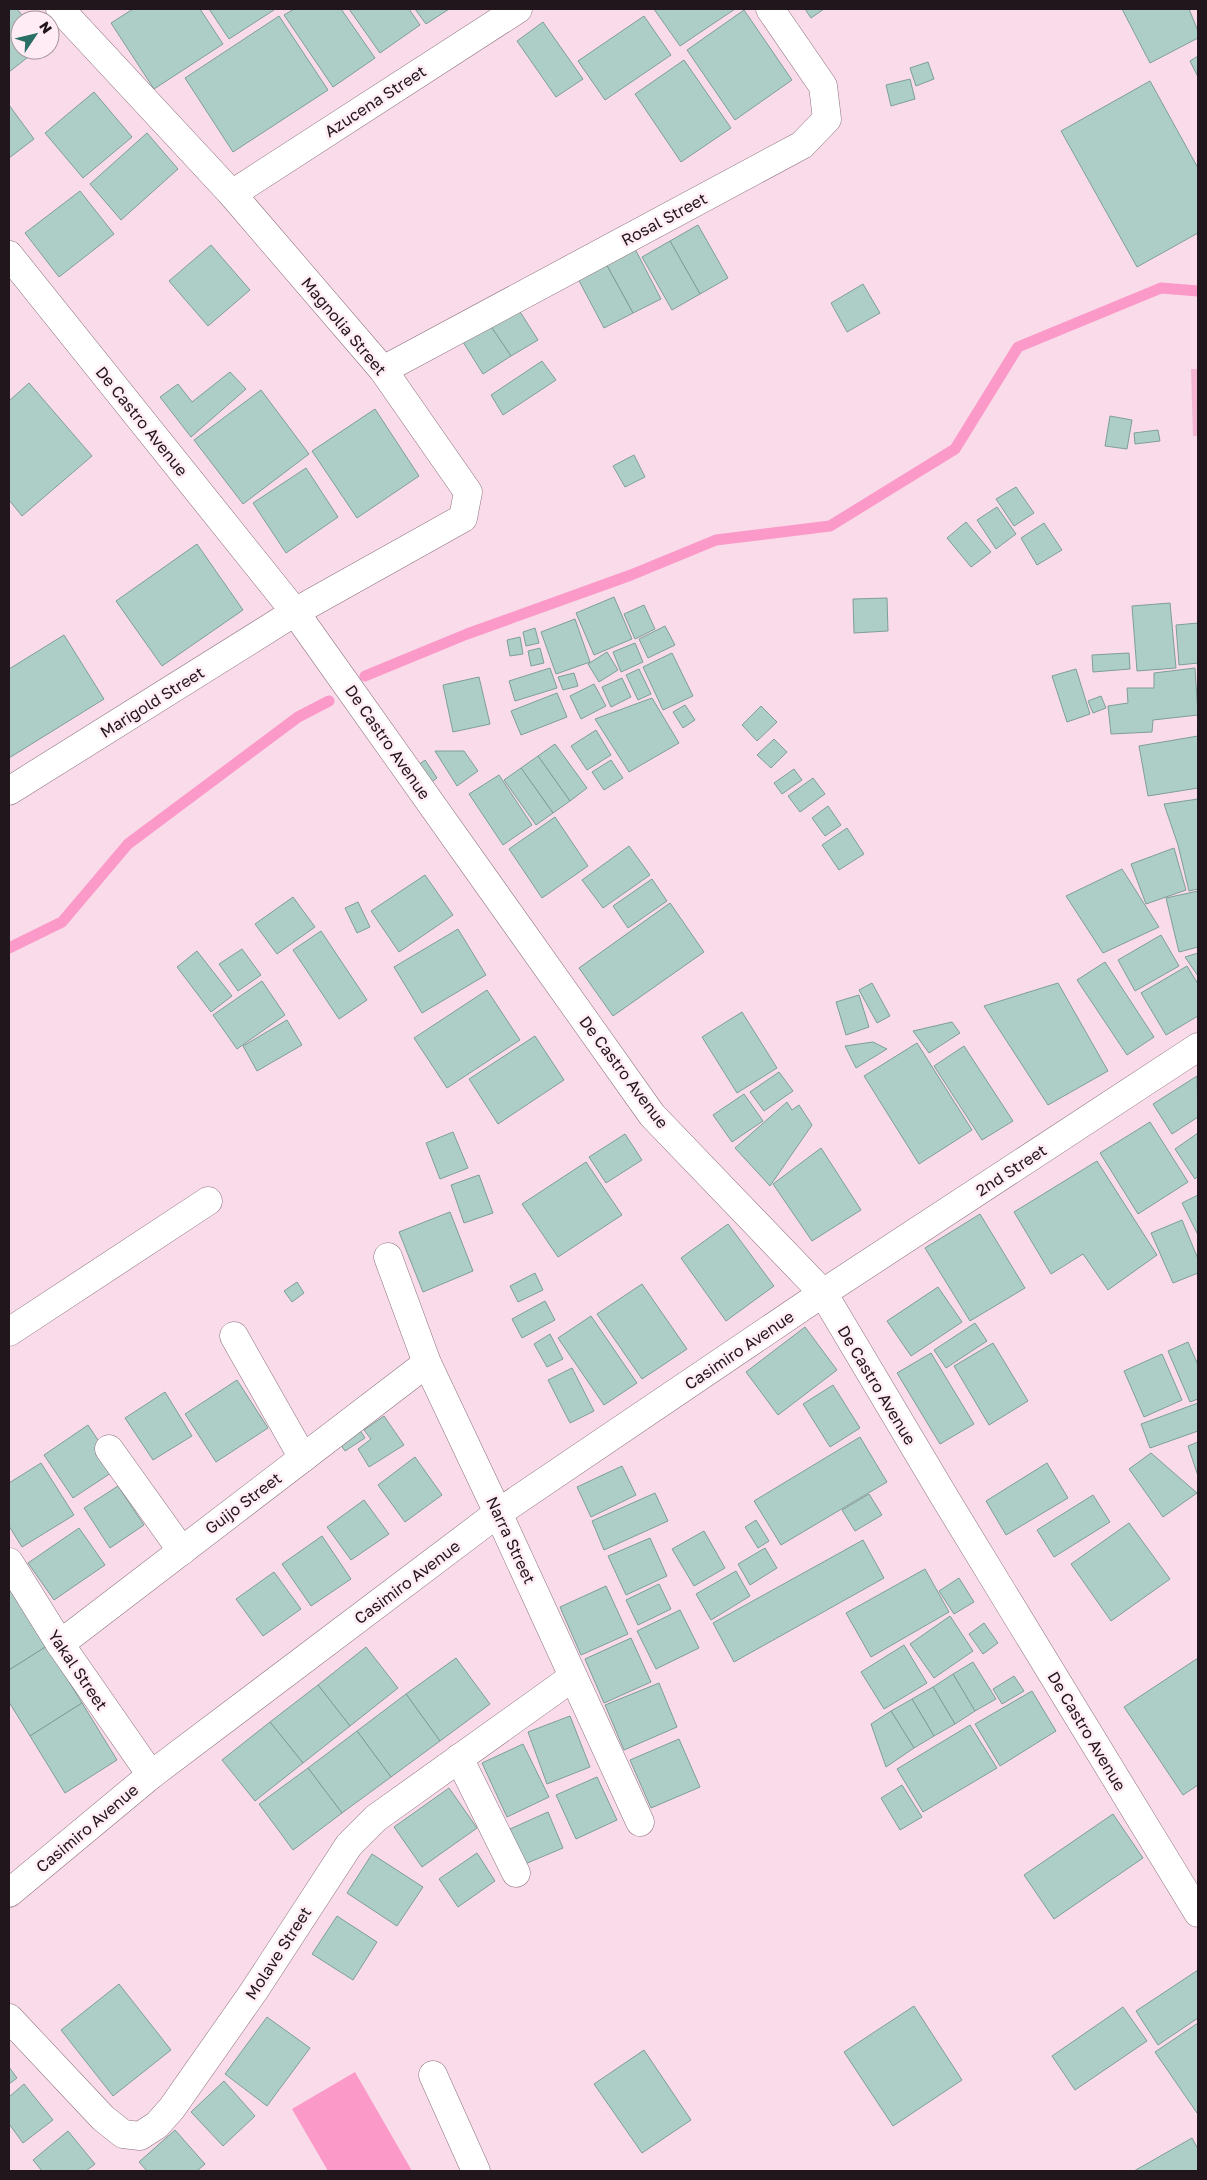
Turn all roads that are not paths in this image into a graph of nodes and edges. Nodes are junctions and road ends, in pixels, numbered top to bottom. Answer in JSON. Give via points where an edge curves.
{"nodes":[{"id":1,"x":518,"y":9,"type":"edge"},
{"id":2,"x":770,"y":9,"type":"edge"},
{"id":3,"x":73,"y":13,"type":"edge"},
{"id":4,"x":232,"y":194,"type":"junction"},
{"id":5,"x":9,"y":255,"type":"edge"},
{"id":6,"x":383,"y":370,"type":"junction"},
{"id":7,"x":295,"y":612,"type":"junction"},
{"id":8,"x":9,"y":791,"type":"edge"},
{"id":9,"x":1198,"y":1047,"type":"edge"},
{"id":10,"x":208,"y":1201,"type":"dead end"},
{"id":11,"x":388,"y":1257,"type":"dead end"},
{"id":12,"x":823,"y":1293,"type":"junction"},
{"id":13,"x":9,"y":1332,"type":"edge"},
{"id":14,"x":234,"y":1336,"type":"dead end"},
{"id":15,"x":427,"y":1363,"type":"junction"},
{"id":16,"x":109,"y":1448,"type":"dead end"},
{"id":17,"x":303,"y":1458,"type":"junction"},
{"id":18,"x":498,"y":1513,"type":"junction"},
{"id":19,"x":182,"y":1551,"type":"junction"},
{"id":20,"x":9,"y":1562,"type":"edge"},
{"id":21,"x":60,"y":1644,"type":"junction"},
{"id":22,"x":573,"y":1677,"type":"junction"},
{"id":23,"x":459,"y":1758,"type":"junction"},
{"id":24,"x":151,"y":1775,"type":"junction"},
{"id":25,"x":640,"y":1822,"type":"dead end"},
{"id":26,"x":516,"y":1873,"type":"dead end"},
{"id":27,"x":9,"y":1893,"type":"edge"},
{"id":28,"x":1198,"y":1913,"type":"edge"},
{"id":29,"x":9,"y":2018,"type":"edge"},
{"id":30,"x":433,"y":2075,"type":"dead end"},
{"id":31,"x":476,"y":2171,"type":"edge"}],
"edges":[{"from":1,"to":4,"type":"street","name":"Azucena Street"},
{"from":2,"to":6,"type":"street","name":"Rosal Street","via":[[823,86],[826,119],[802,145]]},
{"from":3,"to":4,"type":"street","name":"Magnolia Street"},
{"from":4,"to":6,"type":"street","name":"Magnolia Street"},
{"from":5,"to":7,"type":"street","name":"De Castro Avenue"},
{"from":6,"to":7,"type":"street","name":"Magnolia Street","via":[[468,492],[463,518]]},
{"from":7,"to":8,"type":"street","name":"Marigold Street"},
{"from":7,"to":12,"type":"street","name":"De Castro Avenue","via":[[652,1115]]},
{"from":9,"to":12,"type":"street","name":"2nd Street"},
{"from":10,"to":13,"type":"street"},
{"from":11,"to":15,"type":"street","name":"Narra Street"},
{"from":12,"to":18,"type":"street","name":"Casimiro Avenue"},
{"from":12,"to":28,"type":"street","name":"De Castro Avenue"},
{"from":14,"to":17,"type":"street"},
{"from":15,"to":17,"type":"street","name":"Guijo Street"},
{"from":15,"to":18,"type":"street","name":"Narra Street"},
{"from":16,"to":19,"type":"street"},
{"from":17,"to":19,"type":"street","name":"Guijo Street"},
{"from":18,"to":22,"type":"street","name":"Narra Street"},
{"from":18,"to":24,"type":"street","name":"Casimiro Avenue"},
{"from":19,"to":21,"type":"street","name":"Guijo Street"},
{"from":20,"to":21,"type":"street","name":"Yakal Street"},
{"from":21,"to":24,"type":"street","name":"Yakal Street"},
{"from":22,"to":23,"type":"street","name":"Molave Street"},
{"from":22,"to":25,"type":"street","name":"Narra Street"},
{"from":23,"to":26,"type":"street"},
{"from":23,"to":29,"type":"street","name":"Molave Street","via":[[376,1818],[349,1845],[254,1991],[172,2108],[157,2125],[140,2136],[123,2134],[103,2118]]},
{"from":24,"to":27,"type":"street","name":"Casimiro Avenue"},
{"from":30,"to":31,"type":"street"}]}
